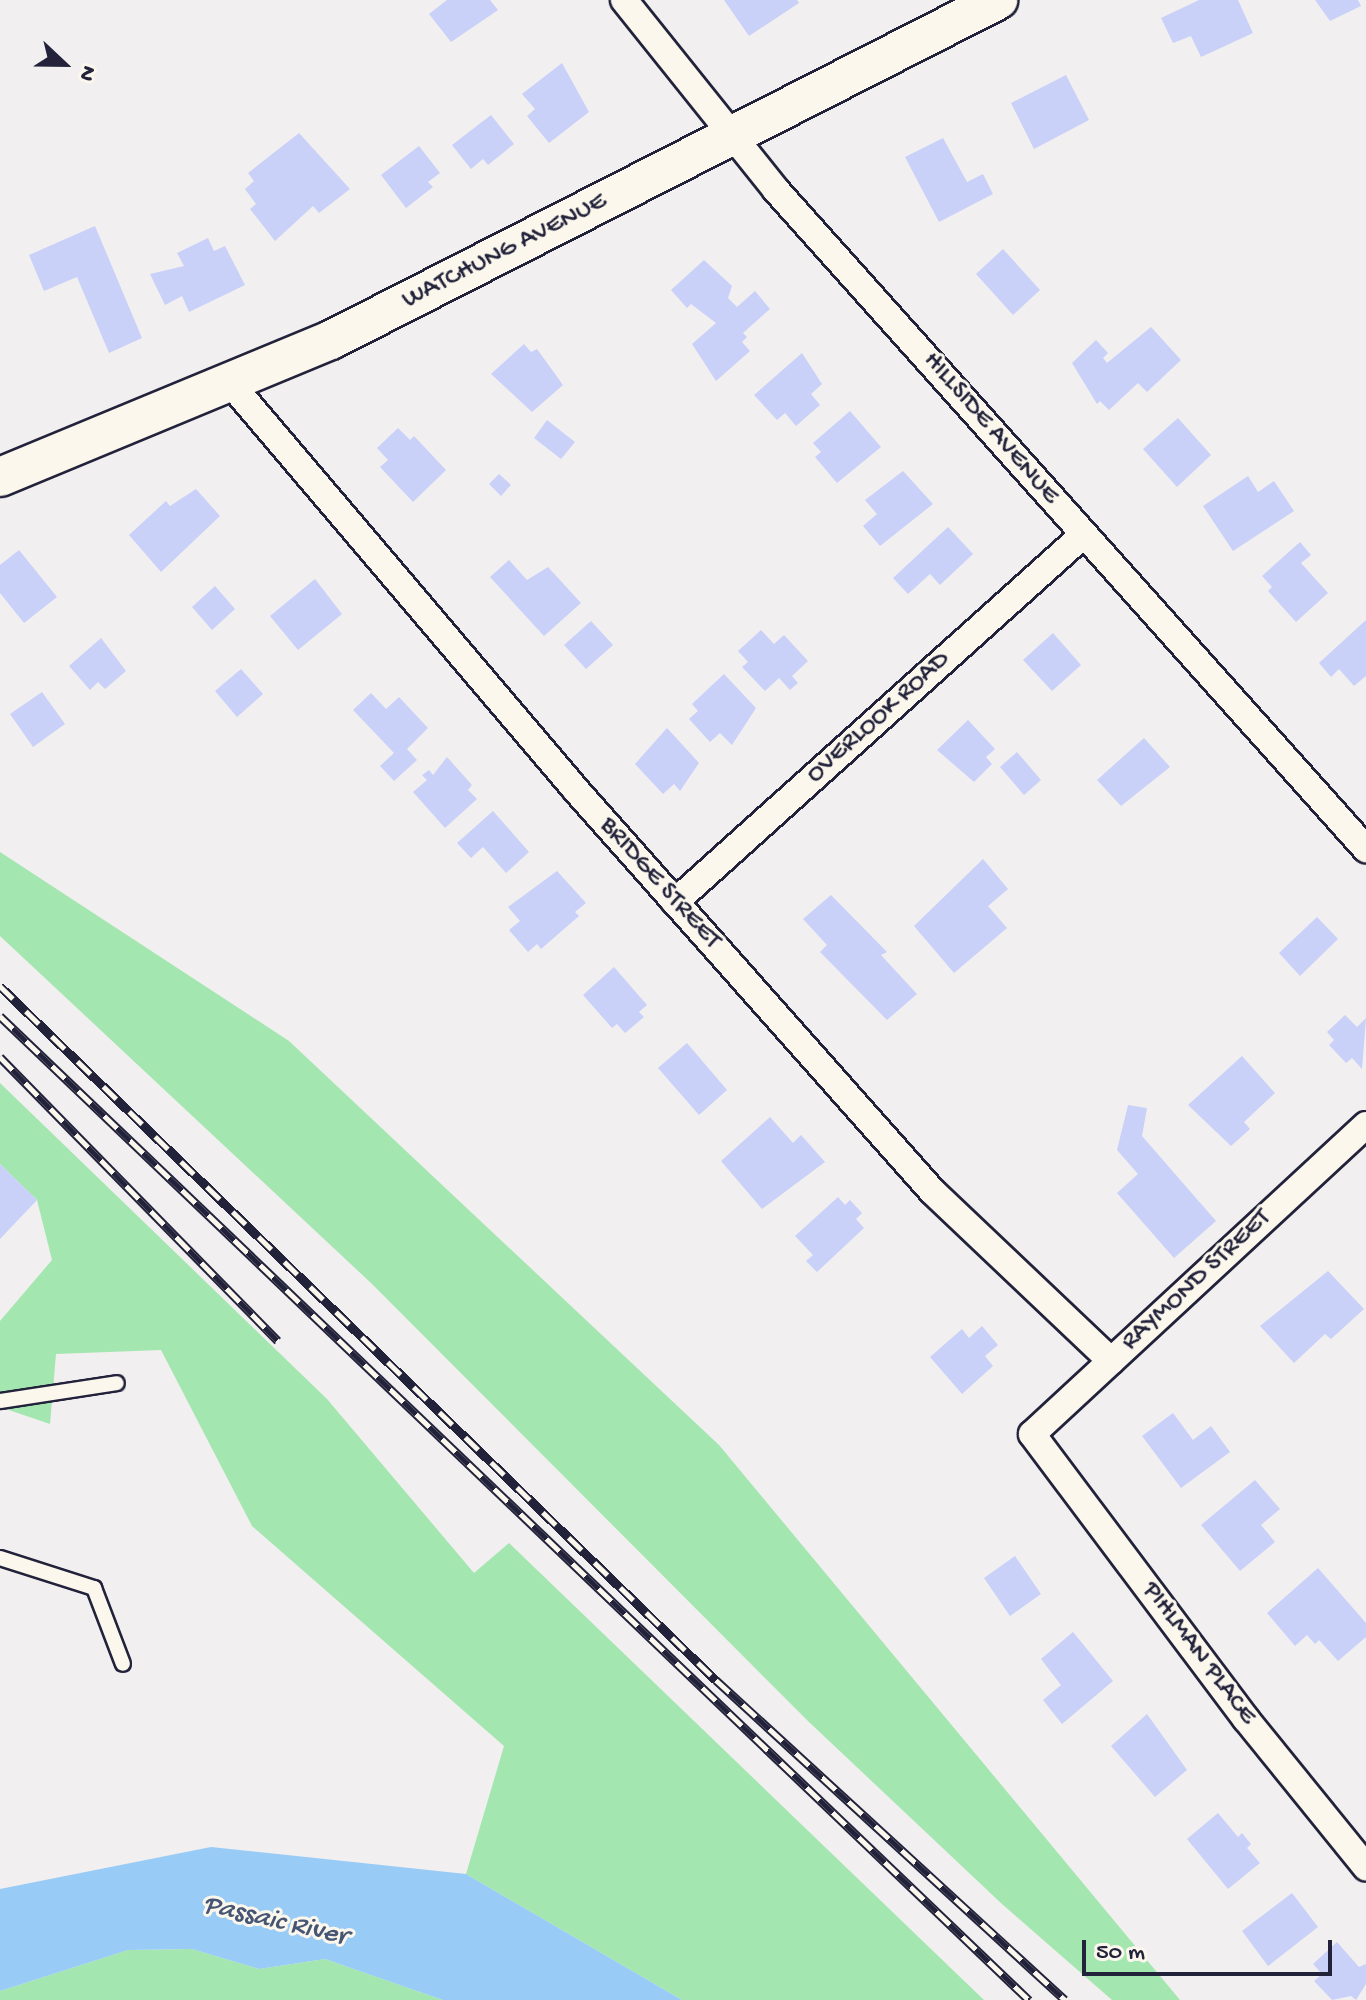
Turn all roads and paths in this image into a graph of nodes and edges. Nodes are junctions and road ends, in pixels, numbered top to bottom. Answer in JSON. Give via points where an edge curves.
{"nodes":[{"id":1,"x":624,"y":0,"type":"edge"},
{"id":2,"x":998,"y":0,"type":"edge"},
{"id":3,"x":734,"y":137,"type":"junction"},
{"id":4,"x":231,"y":384,"type":"junction"},
{"id":5,"x":0,"y":477,"type":"edge"},
{"id":6,"x":1083,"y":535,"type":"junction"},
{"id":7,"x":1366,"y":849,"type":"edge"},
{"id":8,"x":675,"y":902,"type":"junction"},
{"id":9,"x":1366,"y":1125,"type":"edge"},
{"id":10,"x":1111,"y":1361,"type":"junction"},
{"id":11,"x":117,"y":1383,"type":"dead end"},
{"id":12,"x":0,"y":1401,"type":"edge"},
{"id":13,"x":1035,"y":1438,"type":"joint"},
{"id":14,"x":0,"y":1558,"type":"edge"},
{"id":15,"x":123,"y":1664,"type":"dead end"},
{"id":16,"x":1366,"y":1867,"type":"edge"}],
"edges":[{"from":1,"to":3,"type":"street","name":"HILLSIDE AVENUE"},
{"from":2,"to":3,"type":"main road","name":"WATCHUNG AVENUE"},
{"from":3,"to":4,"type":"main road","name":"WATCHUNG AVENUE","via":[[331,340]]},
{"from":3,"to":6,"type":"street","name":"HILLSIDE AVENUE"},
{"from":4,"to":5,"type":"main road","name":"WATCHUNG AVENUE"},
{"from":4,"to":8,"type":"street","name":"BRIDGE STREET"},
{"from":6,"to":7,"type":"street","name":"HILLSIDE AVENUE"},
{"from":6,"to":8,"type":"street","name":"OVERLOOK ROAD"},
{"from":8,"to":10,"type":"street","name":"BRIDGE STREET","via":[[932,1191]]},
{"from":9,"to":10,"type":"street","name":"RAYMOND STREET"},
{"from":10,"to":13,"type":"street","name":"RAYMOND STREET","via":[[1032,1434]]},
{"from":11,"to":12,"type":"lane"},
{"from":13,"to":16,"type":"street","name":"PIHLMAN PLACE","via":[[1246,1719]]},
{"from":14,"to":15,"type":"lane","via":[[94,1588]]}]}
